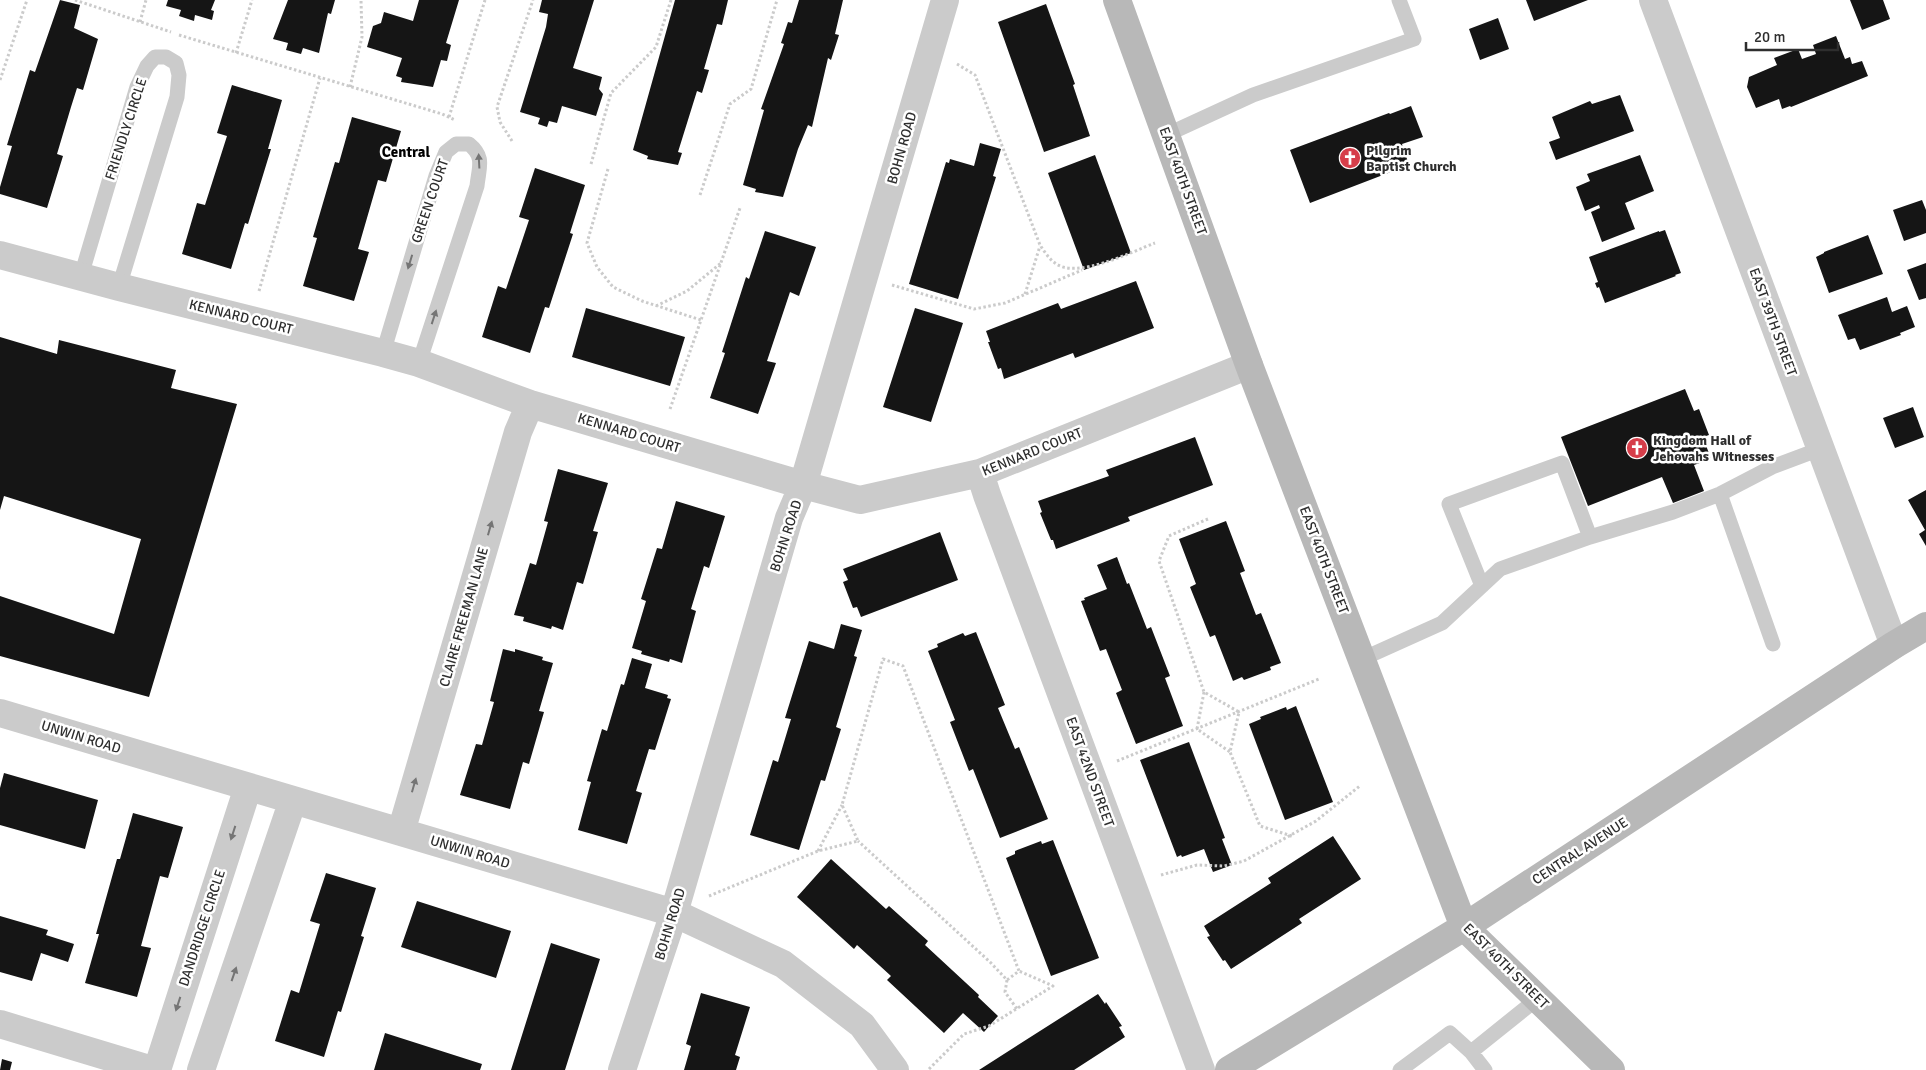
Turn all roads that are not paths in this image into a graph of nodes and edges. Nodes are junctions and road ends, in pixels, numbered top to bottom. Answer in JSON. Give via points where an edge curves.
{"nodes":[{"id":1,"x":945,"y":0,"type":"edge"},
{"id":2,"x":1117,"y":0,"type":"edge"},
{"id":3,"x":1399,"y":0,"type":"edge"},
{"id":4,"x":1653,"y":0,"type":"edge"},
{"id":5,"x":1166,"y":135,"type":"junction"},
{"id":6,"x":0,"y":255,"type":"edge"},
{"id":7,"x":81,"y":276,"type":"junction"},
{"id":8,"x":119,"y":287,"type":"junction"},
{"id":9,"x":383,"y":352,"type":"junction"},
{"id":10,"x":419,"y":363,"type":"junction"},
{"id":11,"x":1250,"y":365,"type":"junction"},
{"id":12,"x":530,"y":404,"type":"junction"},
{"id":13,"x":1820,"y":449,"type":"junction"},
{"id":14,"x":980,"y":473,"type":"junction"},
{"id":15,"x":803,"y":485,"type":"junction"},
{"id":16,"x":1720,"y":494,"type":"junction"},
{"id":17,"x":1590,"y":537,"type":"junction"},
{"id":18,"x":1482,"y":586,"type":"junction"},
{"id":19,"x":1926,"y":626,"type":"edge"},
{"id":20,"x":1773,"y":644,"type":"dead end"},
{"id":21,"x":1894,"y":645,"type":"junction"},
{"id":22,"x":1362,"y":659,"type":"junction"},
{"id":23,"x":0,"y":713,"type":"edge"},
{"id":24,"x":248,"y":787,"type":"junction"},
{"id":25,"x":293,"y":800,"type":"junction"},
{"id":26,"x":400,"y":832,"type":"junction"},
{"id":27,"x":674,"y":913,"type":"junction"},
{"id":28,"x":1464,"y":927,"type":"junction"},
{"id":29,"x":1537,"y":998,"type":"junction"},
{"id":30,"x":0,"y":1024,"type":"edge"},
{"id":31,"x":1471,"y":1052,"type":"junction"},
{"id":32,"x":152,"y":1070,"type":"edge"},
{"id":33,"x":157,"y":1070,"type":"edge"},
{"id":34,"x":201,"y":1070,"type":"edge"},
{"id":35,"x":622,"y":1070,"type":"edge"},
{"id":36,"x":895,"y":1070,"type":"edge"},
{"id":37,"x":1201,"y":1070,"type":"edge"},
{"id":38,"x":1229,"y":1070,"type":"edge"},
{"id":39,"x":1400,"y":1070,"type":"edge"},
{"id":40,"x":1485,"y":1070,"type":"edge"},
{"id":41,"x":1611,"y":1070,"type":"edge"}],
"edges":[{"from":1,"to":15,"type":"street","name":"BOHN ROAD"},
{"from":2,"to":5,"type":"street","name":"EAST 40TH STREET"},
{"from":3,"to":5,"type":"lane","via":[[1414,39],[1253,95]]},
{"from":4,"to":13,"type":"street","name":"EAST 39TH STREET"},
{"from":5,"to":11,"type":"street","name":"EAST 40TH STREET"},
{"from":6,"to":7,"type":"street","name":"KENNARD COURT"},
{"from":7,"to":8,"type":"street","name":"KENNARD COURT"},
{"from":7,"to":8,"type":"lane","name":"FRIENDLY CIRCLE","via":[[137,87],[155,57],[166,57],[176,63],[179,75],[177,97]]},
{"from":8,"to":9,"type":"street","name":"KENNARD COURT"},
{"from":9,"to":10,"type":"street","name":"KENNARD COURT"},
{"from":10,"to":9,"type":"lane","name":"GREEN COURT","one_way":true,"via":[[477,186],[478,151],[469,144],[456,144],[446,152],[436,176]]},
{"from":10,"to":12,"type":"street","name":"KENNARD COURT"},
{"from":11,"to":14,"type":"street","name":"KENNARD COURT"},
{"from":11,"to":22,"type":"street","name":"EAST 40TH STREET"},
{"from":12,"to":15,"type":"street","name":"KENNARD COURT"},
{"from":26,"to":12,"type":"street","name":"CLAIRE FREEMAN LANE","one_way":true,"via":[[518,432]]},
{"from":13,"to":16,"type":"lane","via":[[1772,467]]},
{"from":13,"to":21,"type":"street","name":"EAST 39TH STREET"},
{"from":14,"to":15,"type":"street","name":"KENNARD COURT","via":[[860,500]]},
{"from":14,"to":37,"type":"street","name":"EAST 42ND STREET"},
{"from":15,"to":27,"type":"street","name":"BOHN ROAD","via":[[789,518]]},
{"from":16,"to":17,"type":"lane"},
{"from":16,"to":20,"type":"lane"},
{"from":17,"to":18,"type":"lane","via":[[1500,569]]},
{"from":17,"to":18,"type":"lane","via":[[1562,463],[1449,504]]},
{"from":18,"to":22,"type":"lane","via":[[1442,623]]},
{"from":19,"to":21,"type":"street","name":"CENTRAL AVENUE"},
{"from":21,"to":28,"type":"street","name":"CENTRAL AVENUE"},
{"from":22,"to":28,"type":"street","name":"EAST 40TH STREET"},
{"from":23,"to":24,"type":"street","name":"UNWIN ROAD"},
{"from":24,"to":25,"type":"street","name":"UNWIN ROAD"},
{"from":24,"to":33,"type":"street","name":"DANDRIDGE CIRCLE","one_way":true},
{"from":25,"to":26,"type":"street","name":"UNWIN ROAD"},
{"from":34,"to":25,"type":"street","one_way":true},
{"from":26,"to":27,"type":"street","name":"UNWIN ROAD"},
{"from":27,"to":35,"type":"street","name":"BOHN ROAD"},
{"from":27,"to":36,"type":"street","name":"UNWIN ROAD","via":[[783,964],[862,1025]]},
{"from":28,"to":29,"type":"street","name":"EAST 40TH STREET"},
{"from":28,"to":38,"type":"street","name":"CENTRAL AVENUE"},
{"from":29,"to":31,"type":"lane"},
{"from":29,"to":41,"type":"street","name":"EAST 40TH STREET"},
{"from":30,"to":32,"type":"street"},
{"from":31,"to":39,"type":"lane","via":[[1450,1033]]},
{"from":31,"to":40,"type":"lane"}]}
